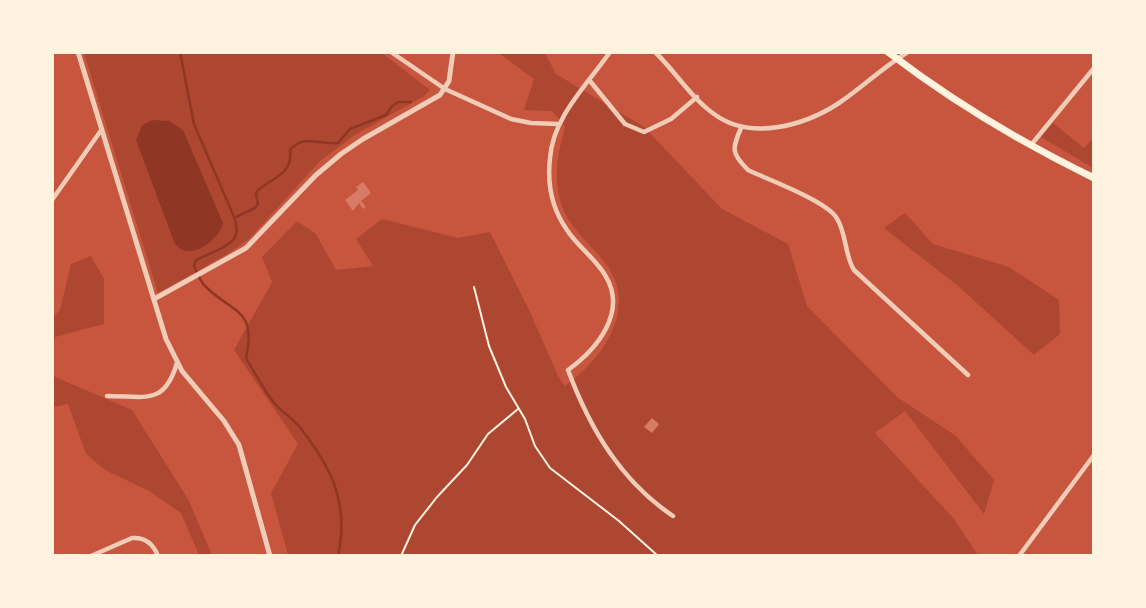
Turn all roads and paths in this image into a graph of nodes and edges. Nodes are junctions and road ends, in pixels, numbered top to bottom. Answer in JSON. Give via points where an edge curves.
{"nodes":[{"id":1,"x":78,"y":52,"type":"edge"},
{"id":2,"x":391,"y":52,"type":"edge"},
{"id":3,"x":453,"y":52,"type":"edge"},
{"id":4,"x":610,"y":52,"type":"edge"},
{"id":5,"x":655,"y":52,"type":"edge"},
{"id":6,"x":888,"y":52,"type":"edge"},
{"id":7,"x":908,"y":52,"type":"edge"},
{"id":8,"x":897,"y":59,"type":"junction"},
{"id":9,"x":1094,"y":68,"type":"edge"},
{"id":10,"x":1091,"y":75,"type":"edge"},
{"id":11,"x":590,"y":81,"type":"junction"},
{"id":12,"x":445,"y":89,"type":"junction"},
{"id":13,"x":697,"y":97,"type":"junction"},
{"id":14,"x":558,"y":124,"type":"junction"},
{"id":15,"x":741,"y":128,"type":"junction"},
{"id":16,"x":102,"y":129,"type":"junction"},
{"id":17,"x":1031,"y":145,"type":"junction"},
{"id":18,"x":1094,"y":178,"type":"edge"},
{"id":19,"x":52,"y":201,"type":"edge"},
{"id":20,"x":474,"y":287,"type":"dead end"},
{"id":21,"x":154,"y":299,"type":"junction"},
{"id":22,"x":177,"y":363,"type":"junction"},
{"id":23,"x":968,"y":375,"type":"dead end"},
{"id":24,"x":107,"y":396,"type":"dead end"},
{"id":25,"x":519,"y":408,"type":"junction"},
{"id":26,"x":1094,"y":455,"type":"edge"},
{"id":27,"x":673,"y":516,"type":"dead end"},
{"id":28,"x":91,"y":555,"type":"edge"},
{"id":29,"x":158,"y":555,"type":"edge"},
{"id":30,"x":270,"y":555,"type":"edge"},
{"id":31,"x":401,"y":555,"type":"edge"},
{"id":32,"x":658,"y":555,"type":"edge"},
{"id":33,"x":1018,"y":555,"type":"edge"}],
"edges":[{"from":1,"to":16,"type":"street"},
{"from":2,"to":12,"type":"street"},
{"from":3,"to":12,"type":"street"},
{"from":4,"to":11,"type":"street"},
{"from":5,"to":13,"type":"street"},
{"from":6,"to":8,"type":"main road"},
{"from":7,"to":8,"type":"street"},
{"from":8,"to":15,"type":"street","via":[[823,111],[794,123]]},
{"from":8,"to":17,"type":"main road"},
{"from":9,"to":10,"type":"street"},
{"from":10,"to":17,"type":"street"},
{"from":11,"to":13,"type":"street","via":[[625,124],[643,132],[671,119]]},
{"from":11,"to":14,"type":"street"},
{"from":12,"to":14,"type":"street","via":[[511,118]]},
{"from":12,"to":21,"type":"street","via":[[435,100],[351,146],[316,175],[252,243]]},
{"from":13,"to":15,"type":"street","via":[[712,113]]},
{"from":14,"to":27,"type":"street","via":[[550,157],[552,200],[568,232],[605,275],[612,299],[610,319],[599,342],[568,370],[587,416],[624,472],[641,492]]},
{"from":15,"to":23,"type":"street","via":[[734,145],[740,162],[824,206],[844,235],[854,270]]},
{"from":16,"to":19,"type":"street"},
{"from":16,"to":21,"type":"street"},
{"from":17,"to":18,"type":"main road"},
{"from":20,"to":25,"type":"path","via":[[489,346]]},
{"from":21,"to":22,"type":"street"},
{"from":22,"to":24,"type":"street","via":[[172,380],[156,395]]},
{"from":22,"to":30,"type":"street","via":[[239,445]]},
{"from":25,"to":31,"type":"path","via":[[488,434],[467,465],[436,497],[415,525]]},
{"from":25,"to":32,"type":"path","via":[[550,468]]},
{"from":26,"to":33,"type":"street"},
{"from":28,"to":29,"type":"street","via":[[132,538],[151,543]]}]}
